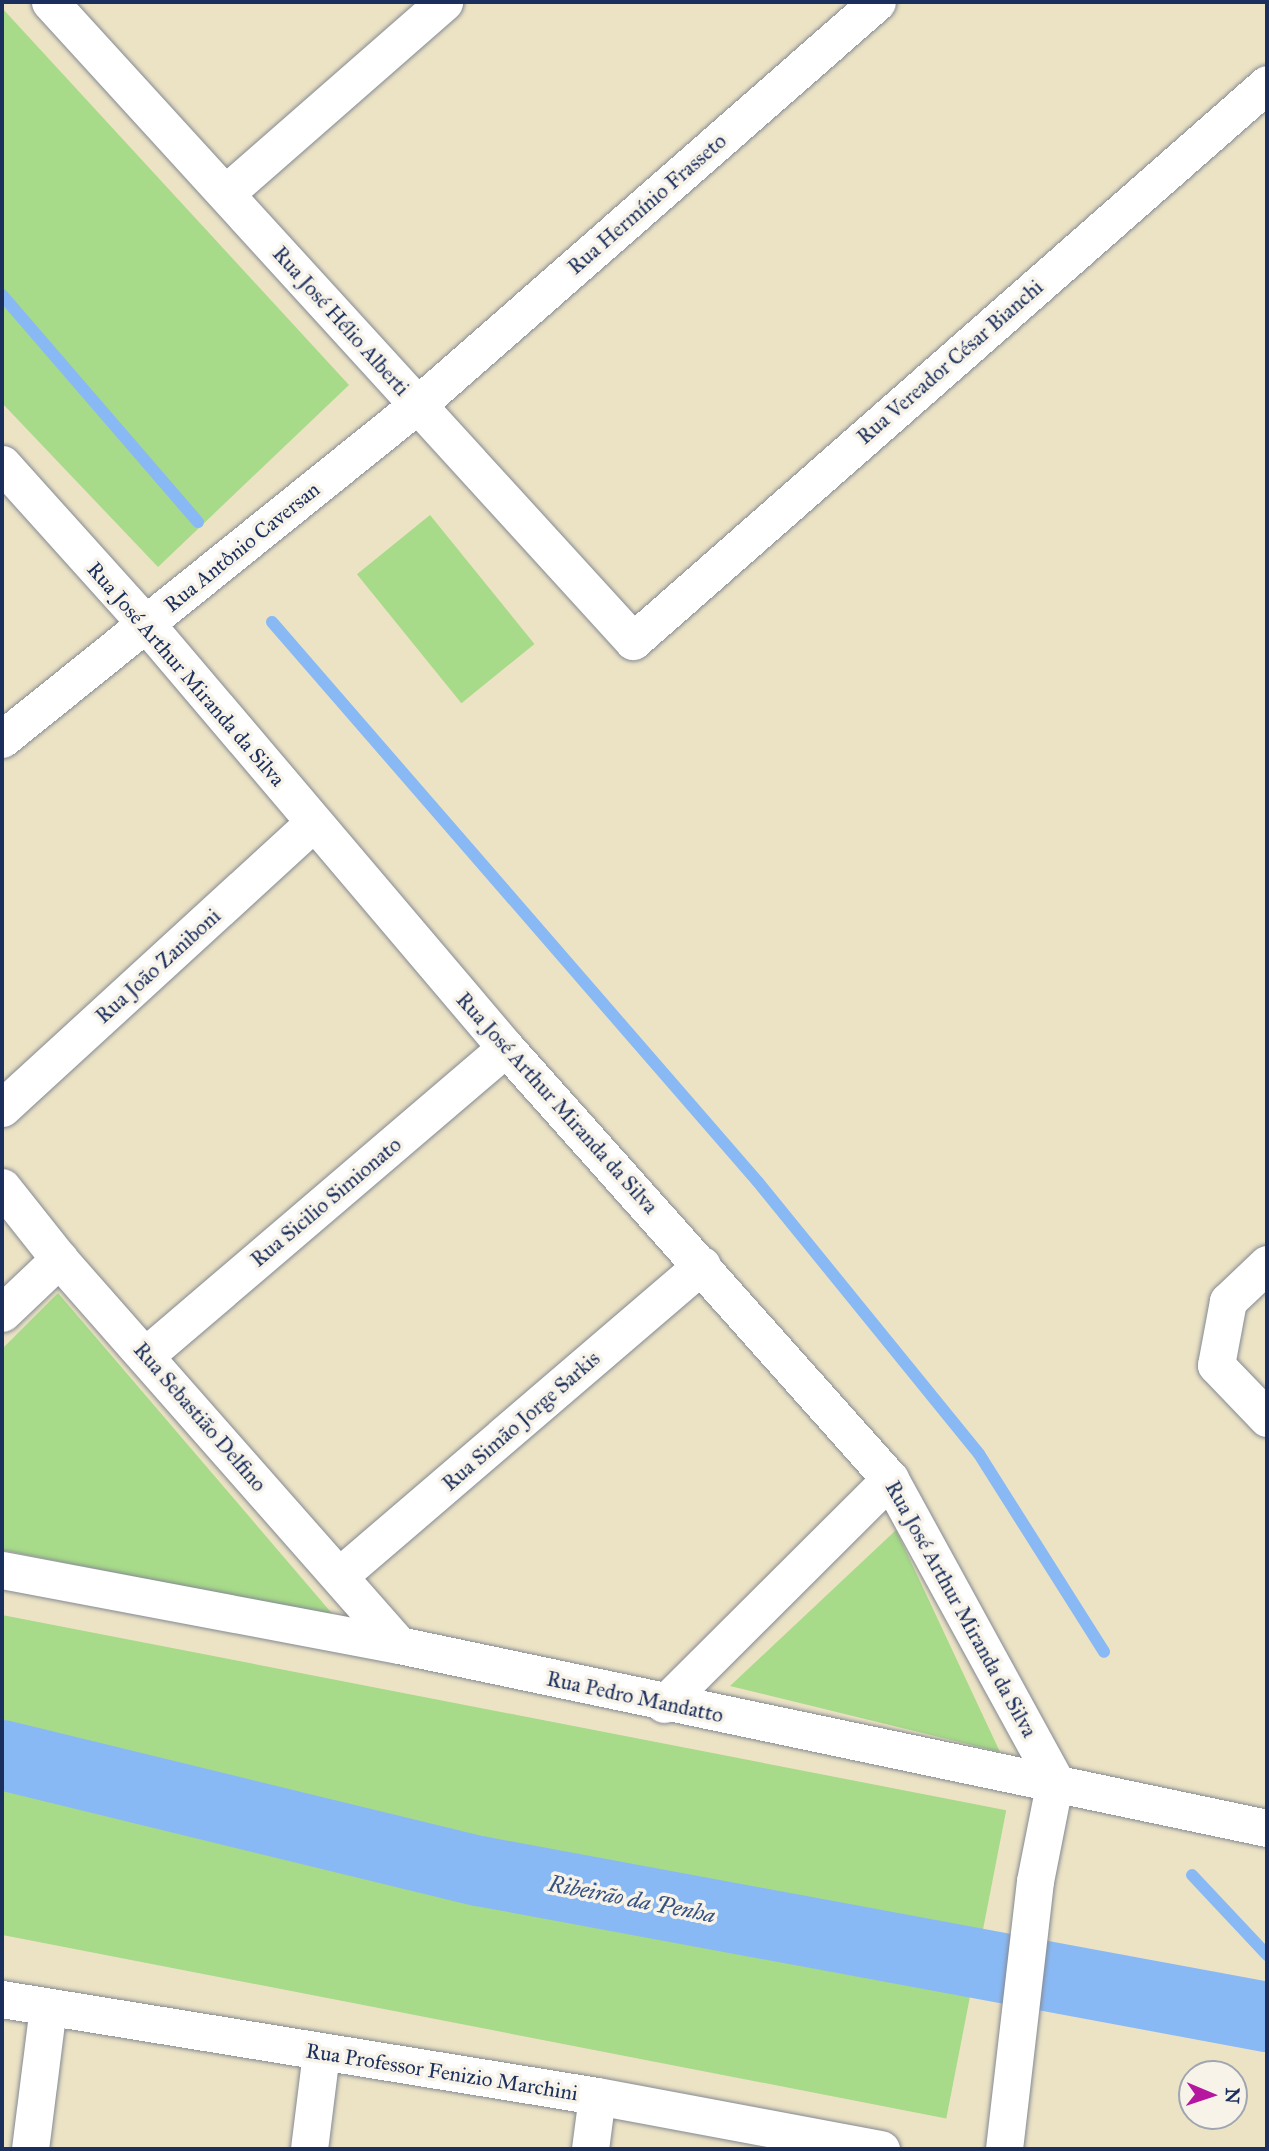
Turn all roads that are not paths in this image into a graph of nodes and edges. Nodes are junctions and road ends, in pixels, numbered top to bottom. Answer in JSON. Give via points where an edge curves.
{"nodes":[{"id":1,"x":50,"y":2,"type":"edge"},
{"id":2,"x":444,"y":2,"type":"edge"},
{"id":3,"x":877,"y":2,"type":"edge"},
{"id":4,"x":1267,"y":84,"type":"edge"},
{"id":5,"x":226,"y":193,"type":"junction"},
{"id":6,"x":416,"y":407,"type":"junction"},
{"id":7,"x":2,"y":464,"type":"edge"},
{"id":8,"x":147,"y":625,"type":"junction"},
{"id":9,"x":633,"y":641,"type":"joint"},
{"id":10,"x":2,"y":739,"type":"edge"},
{"id":11,"x":313,"y":823,"type":"junction"},
{"id":12,"x":506,"y":1048,"type":"junction"},
{"id":13,"x":2,"y":1108,"type":"edge"},
{"id":14,"x":2,"y":1187,"type":"edge"},
{"id":15,"x":59,"y":1259,"type":"junction"},
{"id":16,"x":1267,"y":1264,"type":"edge"},
{"id":17,"x":702,"y":1265,"type":"junction"},
{"id":18,"x":2,"y":1313,"type":"edge"},
{"id":19,"x":146,"y":1355,"type":"junction"},
{"id":20,"x":1267,"y":1418,"type":"edge"},
{"id":21,"x":890,"y":1479,"type":"junction"},
{"id":22,"x":2,"y":1570,"type":"edge"},
{"id":23,"x":339,"y":1576,"type":"junction"},
{"id":24,"x":400,"y":1645,"type":"junction"},
{"id":25,"x":664,"y":1704,"type":"junction"},
{"id":26,"x":1055,"y":1780,"type":"junction"},
{"id":27,"x":1267,"y":1828,"type":"edge"},
{"id":28,"x":2,"y":1999,"type":"edge"},
{"id":29,"x":48,"y":2007,"type":"junction"},
{"id":30,"x":321,"y":2053,"type":"junction"},
{"id":31,"x":597,"y":2096,"type":"junction"},
{"id":32,"x":775,"y":2139,"type":"edge"},
{"id":33,"x":30,"y":2149,"type":"edge"},
{"id":34,"x":309,"y":2149,"type":"edge"},
{"id":35,"x":590,"y":2149,"type":"edge"},
{"id":36,"x":881,"y":2149,"type":"edge"},
{"id":37,"x":1004,"y":2149,"type":"edge"}],
"edges":[{"from":1,"to":5,"type":"street","name":"Rua José Hélio Alberti"},
{"from":2,"to":5,"type":"street"},
{"from":3,"to":6,"type":"street","name":"Rua Hermínio Frasseto"},
{"from":4,"to":9,"type":"street","name":"Rua Vereador César Bianchi"},
{"from":5,"to":6,"type":"street","name":"Rua José Hélio Alberti"},
{"from":6,"to":8,"type":"street","name":"Rua Antônio Caversan"},
{"from":6,"to":9,"type":"street","name":"Rua José Hélio Alberti"},
{"from":7,"to":8,"type":"street","name":"Rua José Arthur Miranda da Silva"},
{"from":8,"to":10,"type":"street","name":"Rua Antônio Caversan"},
{"from":8,"to":11,"type":"street","name":"Rua José Arthur Miranda da Silva"},
{"from":11,"to":12,"type":"street","name":"Rua José Arthur Miranda da Silva"},
{"from":11,"to":13,"type":"street","name":"Rua João Zaniboni"},
{"from":12,"to":17,"type":"street","name":"Rua José Arthur Miranda da Silva"},
{"from":12,"to":19,"type":"street","name":"Rua Sicilio Simionato"},
{"from":14,"to":15,"type":"street","name":"Rua Sebastião Delfino"},
{"from":15,"to":18,"type":"street"},
{"from":15,"to":19,"type":"street","name":"Rua Sebastião Delfino"},
{"from":16,"to":20,"type":"street","via":[[1228,1301],[1216,1365]]},
{"from":17,"to":21,"type":"street","name":"Rua José Arthur Miranda da Silva"},
{"from":17,"to":23,"type":"street","name":"Rua Simão Jorge Sarkis"},
{"from":19,"to":23,"type":"street","name":"Rua Sebastião Delfino"},
{"from":21,"to":25,"type":"street"},
{"from":21,"to":26,"type":"street","name":"Rua José Arthur Miranda da Silva"},
{"from":22,"to":24,"type":"street","name":"Rua Pedro Mandatto"},
{"from":23,"to":24,"type":"street","name":"Rua Sebastião Delfino"},
{"from":24,"to":25,"type":"street","name":"Rua Pedro Mandatto"},
{"from":25,"to":26,"type":"street","name":"Rua Pedro Mandatto"},
{"from":26,"to":27,"type":"street","name":"Rua Pedro Mandatto"},
{"from":26,"to":37,"type":"street","via":[[1035,1881]]},
{"from":28,"to":29,"type":"street","name":"Rua Professor Fenizio Marchini"},
{"from":29,"to":30,"type":"street","name":"Rua Professor Fenizio Marchini"},
{"from":29,"to":33,"type":"street"},
{"from":30,"to":31,"type":"street","name":"Rua Professor Fenizio Marchini"},
{"from":30,"to":34,"type":"street"},
{"from":31,"to":32,"type":"street","name":"Rua Professor Fenizio Marchini"},
{"from":31,"to":35,"type":"street"},
{"from":32,"to":36,"type":"street","name":"Rua Professor Fenizio Marchini"}]}
